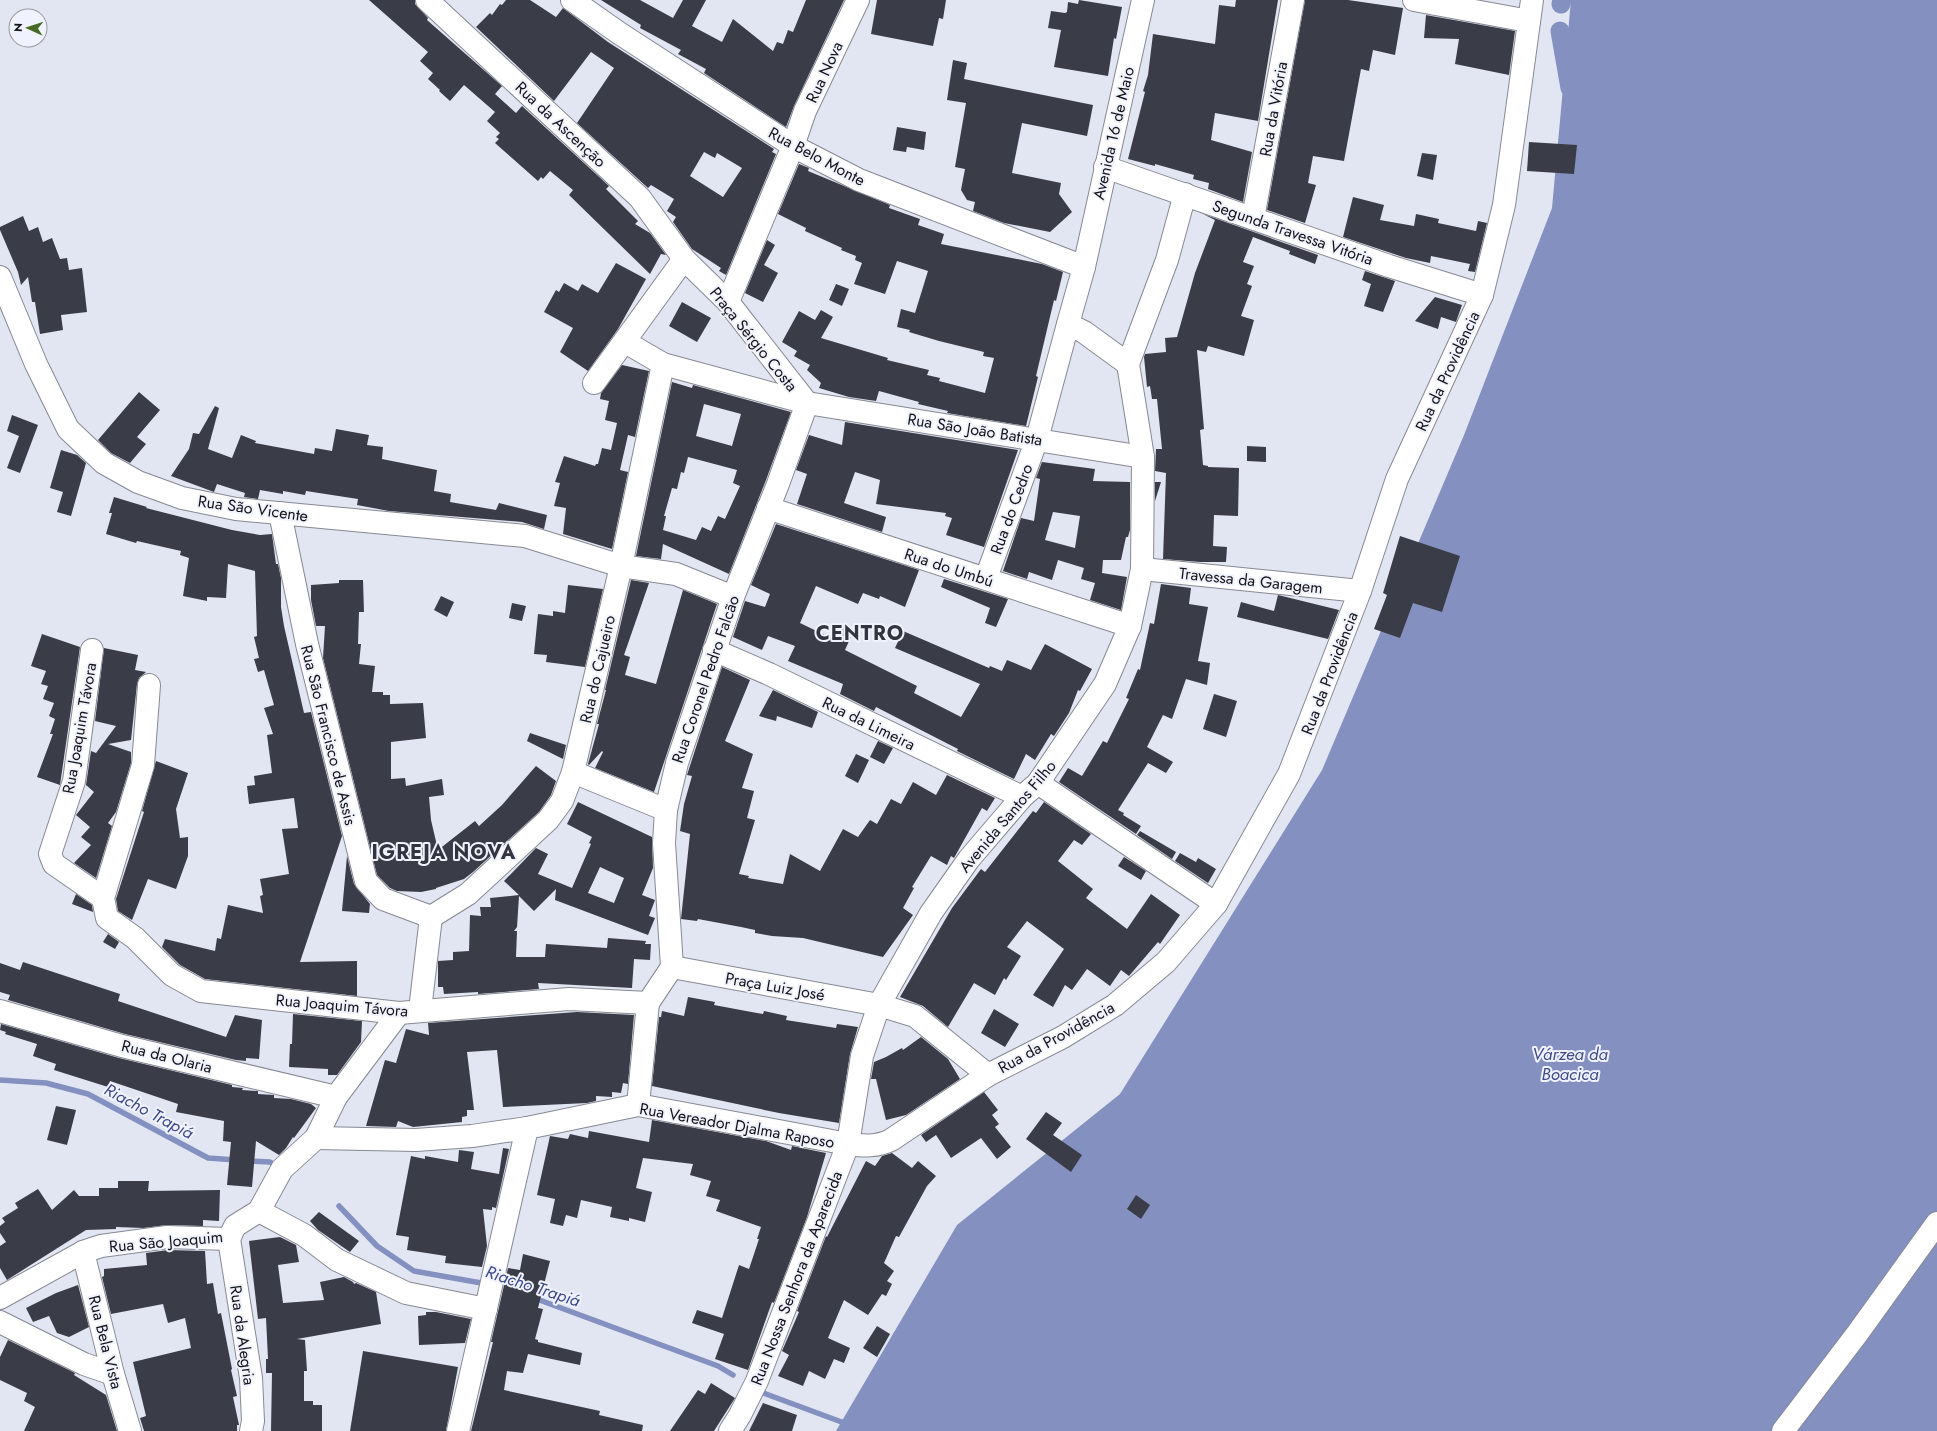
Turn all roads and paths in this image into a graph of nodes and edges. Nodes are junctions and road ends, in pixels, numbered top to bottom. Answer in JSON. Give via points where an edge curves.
{"nodes":[{"id":1,"x":426,"y":0,"type":"edge"},
{"id":2,"x":572,"y":0,"type":"edge"},
{"id":3,"x":858,"y":0,"type":"edge"},
{"id":4,"x":1143,"y":0,"type":"edge"},
{"id":5,"x":1293,"y":0,"type":"edge"},
{"id":6,"x":1414,"y":0,"type":"edge"},
{"id":7,"x":1530,"y":10,"type":"edge"},
{"id":8,"x":793,"y":146,"type":"junction"},
{"id":9,"x":1106,"y":167,"type":"junction"},
{"id":10,"x":1186,"y":194,"type":"junction"},
{"id":11,"x":1253,"y":218,"type":"junction"},
{"id":12,"x":684,"y":259,"type":"junction"},
{"id":13,"x":1084,"y":267,"type":"junction"},
{"id":14,"x":0,"y":277,"type":"edge"},
{"id":15,"x":1482,"y":295,"type":"junction"},
{"id":16,"x":728,"y":302,"type":"junction"},
{"id":17,"x":1068,"y":324,"type":"junction"},
{"id":18,"x":627,"y":340,"type":"junction"},
{"id":19,"x":663,"y":364,"type":"junction"},
{"id":20,"x":1128,"y":364,"type":"junction"},
{"id":21,"x":594,"y":383,"type":"dead end"},
{"id":22,"x":807,"y":403,"type":"junction"},
{"id":23,"x":1037,"y":439,"type":"junction"},
{"id":24,"x":1143,"y":458,"type":"junction"},
{"id":25,"x":768,"y":508,"type":"junction"},
{"id":26,"x":280,"y":513,"type":"junction"},
{"id":27,"x":621,"y":566,"type":"junction"},
{"id":28,"x":1142,"y":569,"type":"junction"},
{"id":29,"x":986,"y":578,"type":"junction"},
{"id":30,"x":1360,"y":591,"type":"junction"},
{"id":31,"x":732,"y":597,"type":"junction"},
{"id":32,"x":1130,"y":626,"type":"junction"},
{"id":33,"x":92,"y":650,"type":"dead end"},
{"id":34,"x":714,"y":650,"type":"junction"},
{"id":35,"x":148,"y":685,"type":"dead end"},
{"id":36,"x":573,"y":772,"type":"junction"},
{"id":37,"x":1038,"y":783,"type":"junction"},
{"id":38,"x":1022,"y":797,"type":"junction"},
{"id":39,"x":666,"y":810,"type":"junction"},
{"id":40,"x":103,"y":898,"type":"junction"},
{"id":41,"x":1216,"y":904,"type":"junction"},
{"id":42,"x":431,"y":917,"type":"junction"},
{"id":43,"x":672,"y":968,"type":"junction"},
{"id":44,"x":648,"y":1003,"type":"junction"},
{"id":45,"x":879,"y":1005,"type":"junction"},
{"id":46,"x":420,"y":1010,"type":"junction"},
{"id":47,"x":0,"y":1011,"type":"edge"},
{"id":48,"x":399,"y":1013,"type":"junction"},
{"id":49,"x":988,"y":1075,"type":"junction"},
{"id":50,"x":336,"y":1097,"type":"junction"},
{"id":51,"x":638,"y":1105,"type":"junction"},
{"id":52,"x":526,"y":1128,"type":"junction"},
{"id":53,"x":316,"y":1138,"type":"junction"},
{"id":54,"x":848,"y":1144,"type":"junction"},
{"id":55,"x":259,"y":1211,"type":"junction"},
{"id":56,"x":1937,"y":1223,"type":"edge"},
{"id":57,"x":229,"y":1238,"type":"junction"},
{"id":58,"x":83,"y":1252,"type":"junction"},
{"id":59,"x":0,"y":1298,"type":"edge"},
{"id":60,"x":487,"y":1303,"type":"junction"},
{"id":61,"x":0,"y":1322,"type":"edge"},
{"id":62,"x":113,"y":1374,"type":"junction"},
{"id":63,"x":130,"y":1431,"type":"edge"},
{"id":64,"x":251,"y":1431,"type":"edge"},
{"id":65,"x":458,"y":1431,"type":"edge"},
{"id":66,"x":730,"y":1431,"type":"edge"},
{"id":67,"x":1783,"y":1431,"type":"edge"}],
"edges":[{"from":1,"to":12,"type":"street","name":"Rua da Ascenção","via":[[640,198]]},
{"from":2,"to":8,"type":"street","name":"Rua Belo Monte"},
{"from":3,"to":8,"type":"street","name":"Rua Nova","via":[[806,111]]},
{"from":4,"to":9,"type":"street","name":"Avenida 16 de Maio"},
{"from":5,"to":11,"type":"street","name":"Rua da Vitória"},
{"from":6,"to":7,"type":"street"},
{"from":7,"to":15,"type":"street","name":"Rua da Providência","via":[[1504,205]]},
{"from":8,"to":13,"type":"street","name":"Rua Belo Monte","via":[[859,180]]},
{"from":8,"to":16,"type":"street","name":"Rua Nova"},
{"from":9,"to":10,"type":"street","name":"Segunda Travessa Vitória"},
{"from":9,"to":13,"type":"street","name":"Avenida 16 de Maio"},
{"from":10,"to":11,"type":"street","name":"Segunda Travessa Vitória"},
{"from":10,"to":20,"type":"street","via":[[1168,260]]},
{"from":11,"to":15,"type":"street","name":"Segunda Travessa Vitória","via":[[1389,266]]},
{"from":12,"to":16,"type":"street","name":"Praça Sérgio Costa"},
{"from":12,"to":18,"type":"street"},
{"from":13,"to":17,"type":"street","name":"Avenida 16 de Maio"},
{"from":14,"to":26,"type":"street","name":"Rua São Vicente","via":[[36,364],[68,429],[104,463],[138,482],[182,498]]},
{"from":15,"to":30,"type":"street","name":"Rua da Providência","via":[[1397,479]]},
{"from":16,"to":22,"type":"street","name":"Praça Sérgio Costa"},
{"from":17,"to":20,"type":"street","via":[[1084,332]]},
{"from":17,"to":23,"type":"street","name":"Rua do Cedro"},
{"from":18,"to":19,"type":"street","name":"Rua São João Batista","via":[[627,343]]},
{"from":18,"to":21,"type":"street"},
{"from":19,"to":22,"type":"street","name":"Rua São João Batista"},
{"from":19,"to":27,"type":"street","name":"Rua do Cajueiro"},
{"from":20,"to":24,"type":"street","name":"Avenida Santos Filho"},
{"from":22,"to":23,"type":"street","name":"Rua São João Batista"},
{"from":22,"to":25,"type":"street","name":"Rua Coronel Pedro Falcão"},
{"from":23,"to":24,"type":"street","name":"Rua São João Batista"},
{"from":23,"to":29,"type":"street","name":"Rua do Cedro"},
{"from":24,"to":28,"type":"street","name":"Avenida Santos Filho"},
{"from":25,"to":29,"type":"street","name":"Rua do Umbú"},
{"from":25,"to":31,"type":"street","name":"Rua Coronel Pedro Falcão"},
{"from":26,"to":27,"type":"street","name":"Rua São Vicente","via":[[525,536]]},
{"from":26,"to":42,"type":"street","name":"Rua São Francisco de Assis","via":[[307,644],[366,880],[384,899]]},
{"from":27,"to":31,"type":"street","name":"Rua São Vicente","via":[[676,574]]},
{"from":27,"to":36,"type":"street","name":"Rua do Cajueiro"},
{"from":28,"to":30,"type":"street","name":"Travessa da Garagem"},
{"from":28,"to":32,"type":"street","name":"Avenida Santos Filho"},
{"from":29,"to":32,"type":"street","name":"Rua do Umbú"},
{"from":30,"to":41,"type":"street","name":"Rua da Providência","via":[[1289,774]]},
{"from":31,"to":34,"type":"street","name":"Rua Coronel Pedro Falcão"},
{"from":32,"to":37,"type":"street","name":"Avenida Santos Filho","via":[[1105,684]]},
{"from":33,"to":40,"type":"street","name":"Rua Joaquim Távora","via":[[74,781],[50,854],[54,864]]},
{"from":34,"to":38,"type":"street","name":"Rua da Limeira","via":[[769,674]]},
{"from":34,"to":39,"type":"street","name":"Rua Coronel Pedro Falcão","via":[[677,763]]},
{"from":35,"to":40,"type":"street","name":"Rua Joaquim Távora","via":[[143,765]]},
{"from":36,"to":39,"type":"street"},
{"from":36,"to":42,"type":"street","name":"Rua do Cajueiro","via":[[562,801],[548,820],[468,894]]},
{"from":37,"to":38,"type":"street","name":"Avenida Santos Filho"},
{"from":37,"to":41,"type":"street"},
{"from":38,"to":45,"type":"street","name":"Avenida Santos Filho","via":[[969,859],[940,901]]},
{"from":39,"to":43,"type":"street","name":"Rua Coronel Pedro Falcão","via":[[664,843]]},
{"from":40,"to":48,"type":"street","name":"Rua Joaquim Távora","via":[[107,918],[112,923],[135,938],[172,975],[201,991]]},
{"from":41,"to":49,"type":"street","name":"Rua da Providência","via":[[1166,962],[1115,1005],[1063,1036]]},
{"from":42,"to":46,"type":"street"},
{"from":43,"to":44,"type":"street"},
{"from":43,"to":45,"type":"street","name":"Praça Luiz José"},
{"from":44,"to":46,"type":"street","name":"Rua Joaquim Távora","via":[[569,999]]},
{"from":44,"to":51,"type":"street"},
{"from":45,"to":49,"type":"street","name":"Praça Luiz José","via":[[916,1016]]},
{"from":45,"to":54,"type":"street","name":"Rua Nossa Senhora da Aparecida","via":[[862,1056]]},
{"from":46,"to":48,"type":"street","name":"Rua Joaquim Távora"},
{"from":47,"to":50,"type":"street","name":"Rua da Olaria","via":[[122,1046]]},
{"from":48,"to":50,"type":"street","name":"Rua São Joaquim"},
{"from":49,"to":54,"type":"street","name":"Rua da Providência","via":[[881,1145]]},
{"from":50,"to":53,"type":"street","name":"Rua São Joaquim"},
{"from":51,"to":52,"type":"street","name":"Rua Vereador Djalma Raposo"},
{"from":51,"to":54,"type":"street","name":"Rua Vereador Djalma Raposo"},
{"from":52,"to":53,"type":"street","name":"Rua Vereador Djalma Raposo","via":[[472,1136],[416,1140]]},
{"from":52,"to":60,"type":"street"},
{"from":53,"to":55,"type":"street","name":"Rua São Joaquim","via":[[282,1169]]},
{"from":54,"to":66,"type":"street","name":"Rua Nossa Senhora da Aparecida","via":[[757,1381]]},
{"from":55,"to":57,"type":"street","name":"Rua São Joaquim","via":[[235,1226]]},
{"from":55,"to":60,"type":"street","via":[[304,1235],[337,1260],[406,1292]]},
{"from":56,"to":67,"type":"street"},
{"from":57,"to":58,"type":"street","name":"Rua São Joaquim","via":[[167,1237],[101,1246]]},
{"from":57,"to":64,"type":"street","name":"Rua da Alegria","via":[[251,1378]]},
{"from":58,"to":59,"type":"street","name":"Rua São Joaquim"},
{"from":58,"to":62,"type":"street","name":"Rua Bela Vista"},
{"from":60,"to":65,"type":"street"},
{"from":61,"to":62,"type":"street","via":[[84,1364]]},
{"from":62,"to":63,"type":"street","name":"Rua Bela Vista"}]}
